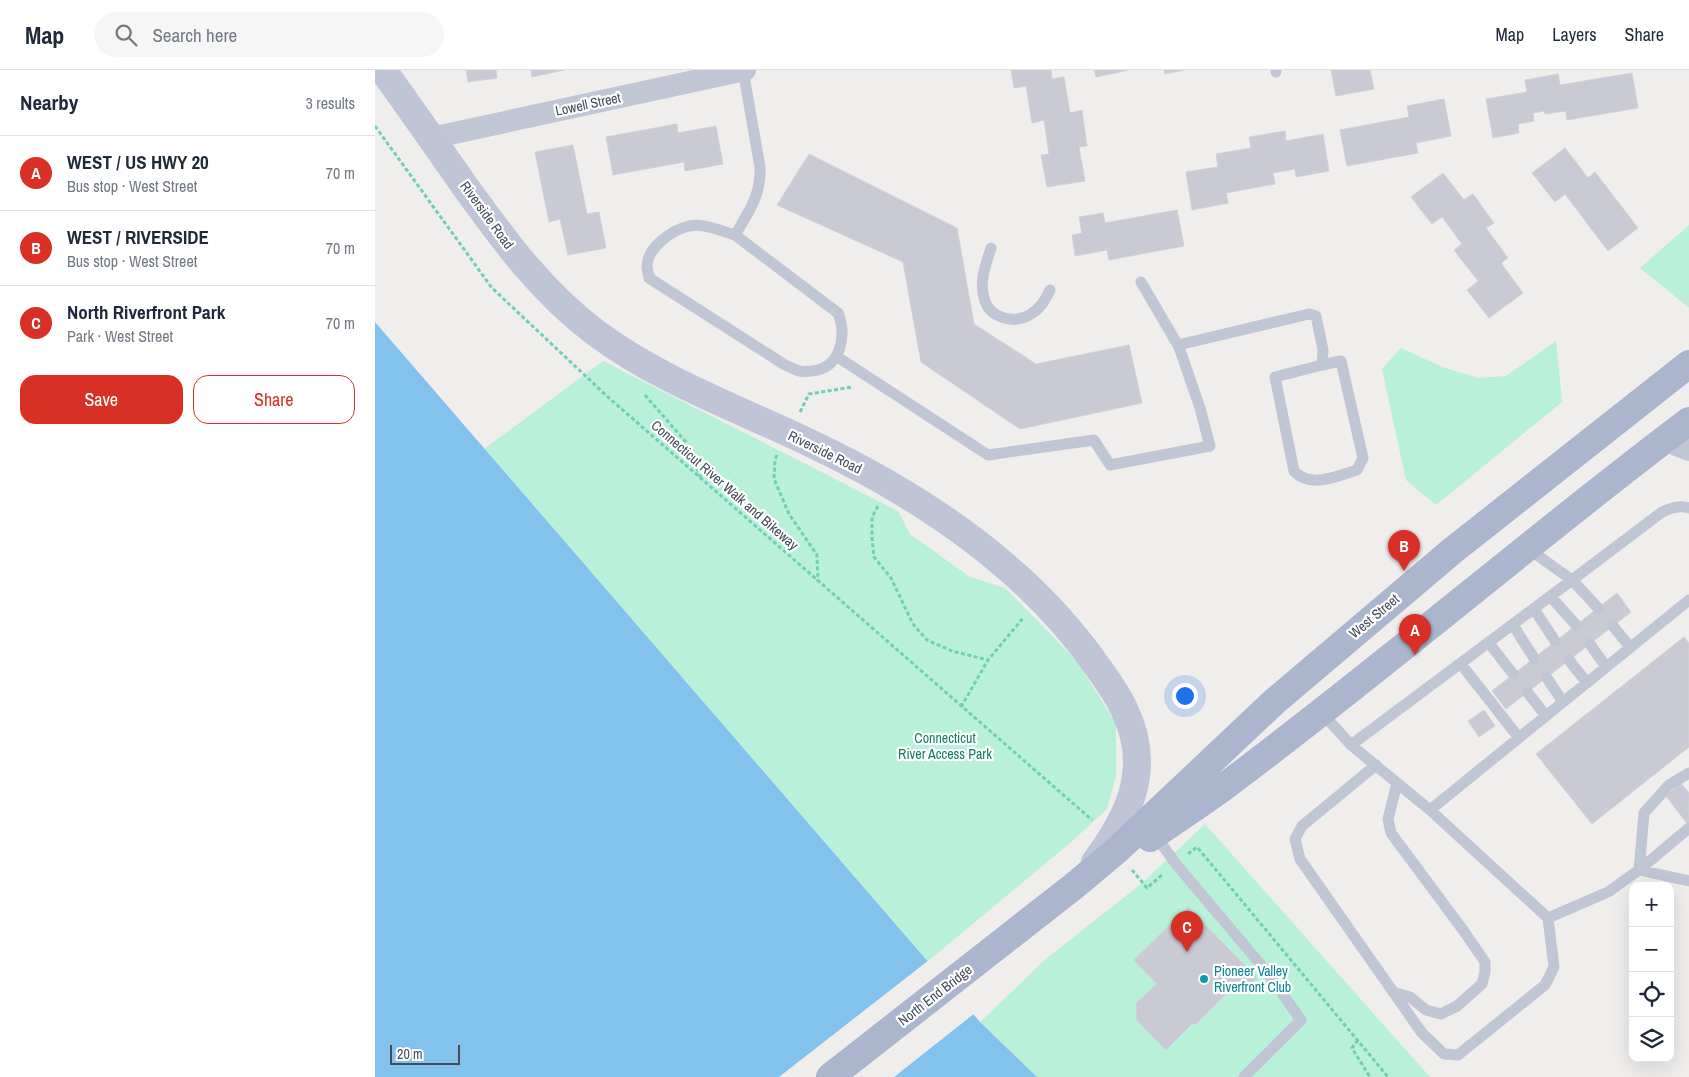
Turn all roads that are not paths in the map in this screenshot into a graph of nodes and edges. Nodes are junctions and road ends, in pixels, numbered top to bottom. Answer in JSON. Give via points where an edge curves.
{"nodes":[{"id":1,"x":383,"y":70,"type":"edge"},
{"id":2,"x":744,"y":70,"type":"edge"},
{"id":3,"x":431,"y":138,"type":"junction"},
{"id":4,"x":735,"y":235,"type":"junction"},
{"id":5,"x":991,"y":248,"type":"dead end"},
{"id":6,"x":1141,"y":282,"type":"dead end"},
{"id":7,"x":1050,"y":290,"type":"dead end"},
{"id":8,"x":1178,"y":345,"type":"junction"},
{"id":9,"x":836,"y":356,"type":"junction"},
{"id":10,"x":1689,"y":364,"type":"edge"},
{"id":11,"x":1322,"y":365,"type":"junction"},
{"id":12,"x":1689,"y":420,"type":"edge"},
{"id":13,"x":1663,"y":440,"type":"junction"},
{"id":14,"x":1689,"y":450,"type":"edge"},
{"id":15,"x":1689,"y":508,"type":"edge"},
{"id":16,"x":1527,"y":548,"type":"junction"},
{"id":17,"x":1572,"y":580,"type":"junction"},
{"id":18,"x":1551,"y":597,"type":"junction"},
{"id":19,"x":1689,"y":600,"type":"edge"},
{"id":20,"x":1598,"y":608,"type":"dead end"},
{"id":21,"x":1534,"y":609,"type":"junction"},
{"id":22,"x":1513,"y":625,"type":"junction"},
{"id":23,"x":1576,"y":625,"type":"dead end"},
{"id":24,"x":1613,"y":626,"type":"dead end"},
{"id":25,"x":1555,"y":642,"type":"dead end"},
{"id":26,"x":1489,"y":643,"type":"junction"},
{"id":27,"x":1590,"y":644,"type":"dead end"},
{"id":28,"x":1630,"y":647,"type":"junction"},
{"id":29,"x":1534,"y":658,"type":"dead end"},
{"id":30,"x":1569,"y":660,"type":"dead end"},
{"id":31,"x":1461,"y":664,"type":"junction"},
{"id":32,"x":1606,"y":667,"type":"junction"},
{"id":33,"x":1513,"y":674,"type":"dead end"},
{"id":34,"x":1547,"y":678,"type":"dead end"},
{"id":35,"x":1296,"y":683,"type":"junction"},
{"id":36,"x":1587,"y":683,"type":"junction"},
{"id":37,"x":1528,"y":693,"type":"dead end"},
{"id":38,"x":1563,"y":702,"type":"junction"},
{"id":39,"x":1321,"y":712,"type":"junction"},
{"id":40,"x":1546,"y":716,"type":"junction"},
{"id":41,"x":1519,"y":738,"type":"junction"},
{"id":42,"x":1351,"y":745,"type":"junction"},
{"id":43,"x":1376,"y":765,"type":"junction"},
{"id":44,"x":1689,"y":773,"type":"edge"},
{"id":45,"x":1397,"y":783,"type":"junction"},
{"id":46,"x":1430,"y":810,"type":"junction"},
{"id":47,"x":1689,"y":828,"type":"edge"},
{"id":48,"x":1155,"y":835,"type":"junction"},
{"id":49,"x":1639,"y":870,"type":"junction"},
{"id":50,"x":1689,"y":881,"type":"edge"},
{"id":51,"x":1074,"y":886,"type":"junction"},
{"id":52,"x":1040,"y":913,"type":"joint"},
{"id":53,"x":1548,"y":918,"type":"junction"},
{"id":54,"x":1393,"y":992,"type":"junction"},
{"id":55,"x":830,"y":1077,"type":"edge"},
{"id":56,"x":1244,"y":1077,"type":"edge"}],
"edges":[{"from":1,"to":3,"type":"street","name":"Riverside Road"},
{"from":2,"to":3,"type":"street","name":"Lowell Street"},
{"from":2,"to":4,"type":"lane","via":[[761,180],[757,196]]},
{"from":3,"to":51,"type":"street","name":"Riverside Road","via":[[523,264],[551,295],[596,333],[662,374],[818,447],[901,492],[997,560],[1064,624],[1087,652],[1125,710],[1134,738],[1137,764],[1131,801],[1115,834]]},
{"from":4,"to":9,"type":"lane","via":[[838,313],[843,335]]},
{"from":4,"to":9,"type":"lane","via":[[708,227],[690,226],[675,231],[661,240],[649,257],[649,278],[800,372],[819,370]]},
{"from":5,"to":7,"type":"lane","via":[[982,285],[984,299],[991,312],[1004,319],[1016,320],[1030,315],[1043,304]]},
{"from":6,"to":8,"type":"lane"},
{"from":8,"to":9,"type":"lane","via":[[1210,446],[1110,464],[1094,440],[988,455]]},
{"from":8,"to":11,"type":"lane","via":[[1309,314],[1316,316],[1323,350]]},
{"from":10,"to":35,"type":"main road","name":"West Street","via":[[1451,551]]},
{"from":11,"to":11,"type":"lane","via":[[1275,377],[1294,471],[1300,477],[1317,481],[1357,470],[1363,458],[1341,361]]},
{"from":12,"to":13,"type":"main road","name":"West Street"},
{"from":13,"to":14,"type":"street"},
{"from":13,"to":16,"type":"main road","name":"West Street"},
{"from":15,"to":17,"type":"lane","via":[[1683,506],[1662,512]]},
{"from":16,"to":17,"type":"lane"},
{"from":16,"to":39,"type":"main road","name":"West Street"},
{"from":17,"to":18,"type":"lane"},
{"from":17,"to":20,"type":"lane"},
{"from":18,"to":21,"type":"lane"},
{"from":18,"to":23,"type":"lane"},
{"from":19,"to":28,"type":"lane"},
{"from":21,"to":22,"type":"lane"},
{"from":21,"to":25,"type":"lane"},
{"from":22,"to":26,"type":"lane"},
{"from":22,"to":29,"type":"lane"},
{"from":24,"to":28,"type":"lane"},
{"from":26,"to":31,"type":"lane"},
{"from":26,"to":33,"type":"lane"},
{"from":27,"to":32,"type":"lane"},
{"from":28,"to":32,"type":"lane"},
{"from":30,"to":36,"type":"lane"},
{"from":31,"to":41,"type":"lane"},
{"from":31,"to":42,"type":"lane"},
{"from":32,"to":36,"type":"lane"},
{"from":34,"to":38,"type":"lane"},
{"from":35,"to":39,"type":"main road"},
{"from":35,"to":51,"type":"main road","name":"West Street"},
{"from":36,"to":38,"type":"lane"},
{"from":37,"to":40,"type":"lane"},
{"from":38,"to":40,"type":"lane"},
{"from":39,"to":42,"type":"lane"},
{"from":39,"to":48,"type":"main road","name":"West Street","via":[[1232,782]]},
{"from":40,"to":41,"type":"lane"},
{"from":41,"to":46,"type":"lane"},
{"from":42,"to":43,"type":"lane"},
{"from":43,"to":45,"type":"lane"},
{"from":43,"to":54,"type":"lane","via":[[1302,826],[1295,839],[1300,859]]},
{"from":44,"to":49,"type":"lane","via":[[1669,785],[1644,813]]},
{"from":45,"to":46,"type":"lane"},
{"from":45,"to":54,"type":"lane","via":[[1388,819],[1391,833],[1485,962],[1485,972],[1482,984],[1457,1006],[1441,1014],[1426,1010],[1410,997]]},
{"from":46,"to":53,"type":"lane"},
{"from":47,"to":49,"type":"lane"},
{"from":48,"to":51,"type":"main road","name":"West Street"},
{"from":48,"to":56,"type":"lane","via":[[1267,972],[1301,1020]]},
{"from":49,"to":50,"type":"lane"},
{"from":49,"to":53,"type":"lane","via":[[1608,892]]},
{"from":51,"to":52,"type":"main road","name":"West Street"},
{"from":52,"to":55,"type":"main road","name":"North End Bridge"},
{"from":53,"to":54,"type":"lane","via":[[1554,967],[1545,985],[1458,1055],[1444,1054],[1422,1033]]}]}
